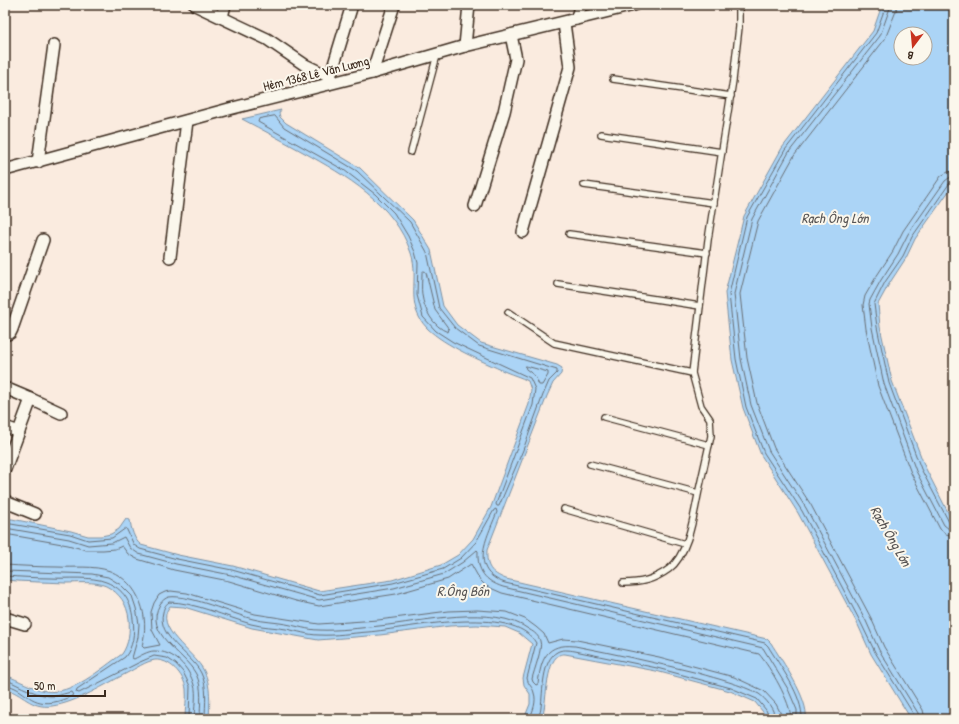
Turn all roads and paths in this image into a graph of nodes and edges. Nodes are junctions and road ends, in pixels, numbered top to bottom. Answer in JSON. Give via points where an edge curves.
{"nodes":[{"id":1,"x":195,"y":5,"type":"edge"},
{"id":2,"x":225,"y":5,"type":"edge"},
{"id":3,"x":352,"y":5,"type":"edge"},
{"id":4,"x":394,"y":5,"type":"edge"},
{"id":5,"x":469,"y":5,"type":"edge"},
{"id":6,"x":581,"y":5,"type":"edge"},
{"id":7,"x":634,"y":5,"type":"edge"},
{"id":8,"x":739,"y":5,"type":"edge"},
{"id":9,"x":222,"y":17,"type":"junction"},
{"id":10,"x":576,"y":19,"type":"junction"},
{"id":11,"x":564,"y":23,"type":"junction"},
{"id":12,"x":511,"y":35,"type":"junction"},
{"id":13,"x":54,"y":45,"type":"dead end"},
{"id":14,"x":465,"y":46,"type":"junction"},
{"id":15,"x":437,"y":55,"type":"junction"},
{"id":16,"x":372,"y":73,"type":"junction"},
{"id":17,"x":613,"y":79,"type":"dead end"},
{"id":18,"x":329,"y":81,"type":"junction"},
{"id":19,"x":731,"y":96,"type":"junction"},
{"id":20,"x":187,"y":121,"type":"junction"},
{"id":21,"x":601,"y":134,"type":"dead end"},
{"id":22,"x":411,"y":152,"type":"dead end"},
{"id":23,"x":722,"y":152,"type":"junction"},
{"id":24,"x":38,"y":162,"type":"junction"},
{"id":25,"x":5,"y":170,"type":"edge"},
{"id":26,"x":584,"y":185,"type":"dead end"},
{"id":27,"x":714,"y":203,"type":"junction"},
{"id":28,"x":476,"y":206,"type":"dead end"},
{"id":29,"x":523,"y":232,"type":"dead end"},
{"id":30,"x":569,"y":234,"type":"dead end"},
{"id":31,"x":43,"y":240,"type":"dead end"},
{"id":32,"x":707,"y":253,"type":"junction"},
{"id":33,"x":170,"y":257,"type":"dead end"},
{"id":34,"x":558,"y":284,"type":"dead end"},
{"id":35,"x":700,"y":306,"type":"junction"},
{"id":36,"x":508,"y":312,"type":"dead end"},
{"id":37,"x":5,"y":335,"type":"edge"},
{"id":38,"x":692,"y":374,"type":"junction"},
{"id":39,"x":5,"y":388,"type":"edge"},
{"id":40,"x":31,"y":399,"type":"junction"},
{"id":41,"x":61,"y":413,"type":"dead end"},
{"id":42,"x":604,"y":417,"type":"dead end"},
{"id":43,"x":5,"y":427,"type":"edge"},
{"id":44,"x":19,"y":432,"type":"junction"},
{"id":45,"x":710,"y":444,"type":"junction"},
{"id":46,"x":590,"y":464,"type":"dead end"},
{"id":47,"x":5,"y":469,"type":"edge"},
{"id":48,"x":698,"y":493,"type":"junction"},
{"id":49,"x":5,"y":500,"type":"edge"},
{"id":50,"x":564,"y":509,"type":"dead end"},
{"id":51,"x":35,"y":514,"type":"dead end"},
{"id":52,"x":685,"y":544,"type":"junction"},
{"id":53,"x":623,"y":583,"type":"dead end"},
{"id":54,"x":5,"y":618,"type":"edge"},
{"id":55,"x":25,"y":624,"type":"dead end"}],
"edges":[{"from":1,"to":9,"type":"street"},
{"from":2,"to":9,"type":"street"},
{"from":3,"to":18,"type":"street"},
{"from":4,"to":16,"type":"street"},
{"from":5,"to":14,"type":"street"},
{"from":6,"to":10,"type":"street"},
{"from":7,"to":10,"type":"street","name":"Hẻm 1368 Lê Văn Lương"},
{"from":8,"to":19,"type":"lane"},
{"from":9,"to":18,"type":"street","via":[[268,39]]},
{"from":10,"to":11,"type":"street","name":"Hẻm 1368 Lê Văn Lương"},
{"from":11,"to":12,"type":"street","name":"Hẻm 1368 Lê Văn Lương"},
{"from":11,"to":29,"type":"street","via":[[570,67]]},
{"from":12,"to":14,"type":"street","name":"Hẻm 1368 Lê Văn Lương"},
{"from":12,"to":28,"type":"street","via":[[516,59],[504,112]]},
{"from":13,"to":24,"type":"street"},
{"from":14,"to":15,"type":"street","name":"Hẻm 1368 Lê Văn Lương"},
{"from":15,"to":16,"type":"street","name":"Hẻm 1368 Lê Văn Lương"},
{"from":15,"to":22,"type":"lane"},
{"from":16,"to":18,"type":"street","name":"Hẻm 1368 Lê Văn Lương"},
{"from":17,"to":19,"type":"lane"},
{"from":18,"to":20,"type":"street","name":"Hẻm 1368 Lê Văn Lương"},
{"from":19,"to":23,"type":"lane"},
{"from":20,"to":24,"type":"street","name":"Hẻm 1368 Lê Văn Lương"},
{"from":20,"to":33,"type":"street"},
{"from":21,"to":23,"type":"lane"},
{"from":23,"to":27,"type":"lane"},
{"from":24,"to":25,"type":"street","name":"Hẻm 1368 Lê Văn Lương"},
{"from":26,"to":27,"type":"lane"},
{"from":27,"to":32,"type":"lane"},
{"from":30,"to":32,"type":"lane"},
{"from":31,"to":37,"type":"street","via":[[12,330]]},
{"from":32,"to":35,"type":"lane"},
{"from":34,"to":35,"type":"lane"},
{"from":35,"to":38,"type":"lane"},
{"from":36,"to":38,"type":"lane","via":[[554,343]]},
{"from":38,"to":45,"type":"lane","via":[[701,406],[710,419]]},
{"from":39,"to":40,"type":"street"},
{"from":40,"to":41,"type":"street"},
{"from":40,"to":44,"type":"street"},
{"from":42,"to":45,"type":"lane"},
{"from":43,"to":44,"type":"street"},
{"from":44,"to":47,"type":"street"},
{"from":45,"to":48,"type":"lane"},
{"from":46,"to":48,"type":"lane"},
{"from":48,"to":52,"type":"lane"},
{"from":49,"to":51,"type":"street"},
{"from":50,"to":52,"type":"lane"},
{"from":52,"to":53,"type":"lane","via":[[670,569],[640,583]]},
{"from":54,"to":55,"type":"street"}]}
